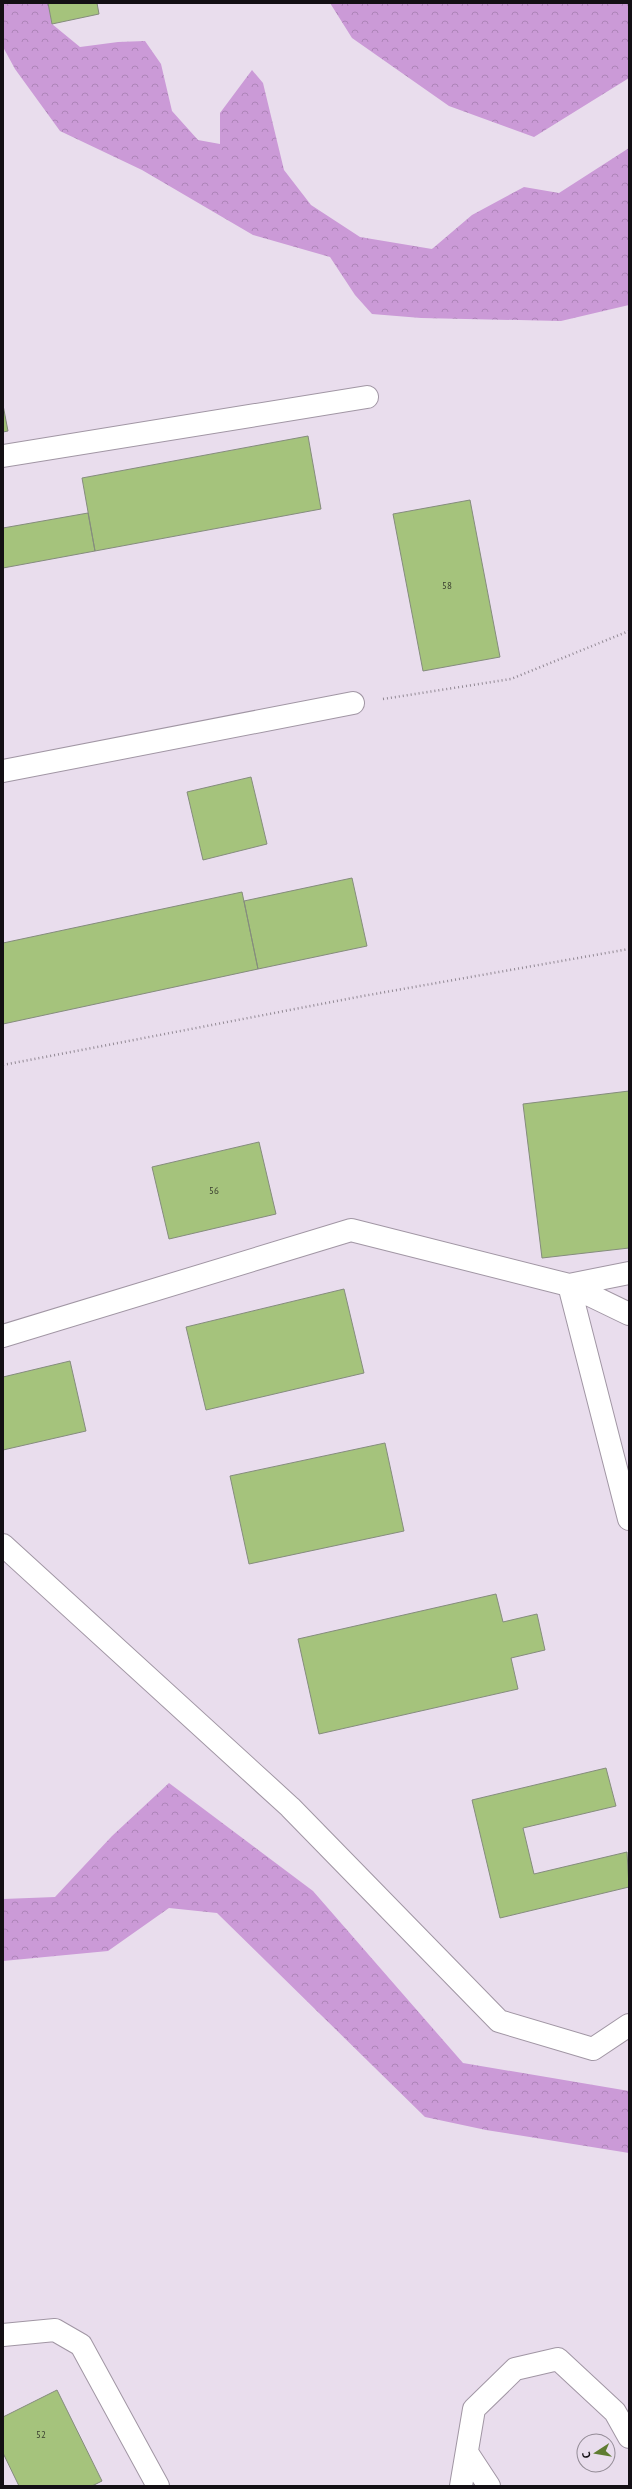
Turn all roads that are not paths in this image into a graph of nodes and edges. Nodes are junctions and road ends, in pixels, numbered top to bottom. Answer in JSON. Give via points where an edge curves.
{"nodes":[{"id":1,"x":368,"y":397,"type":"dead end"},
{"id":2,"x":3,"y":456,"type":"edge"},
{"id":3,"x":353,"y":703,"type":"road end"},
{"id":4,"x":3,"y":771,"type":"edge"},
{"id":5,"x":629,"y":1272,"type":"edge"},
{"id":6,"x":569,"y":1285,"type":"junction"},
{"id":7,"x":629,"y":1314,"type":"edge"},
{"id":8,"x":3,"y":1336,"type":"edge"},
{"id":9,"x":629,"y":1519,"type":"edge"},
{"id":10,"x":3,"y":1545,"type":"edge"},
{"id":11,"x":629,"y":2025,"type":"edge"},
{"id":12,"x":3,"y":2335,"type":"edge"},
{"id":13,"x":629,"y":2437,"type":"edge"},
{"id":14,"x":468,"y":2454,"type":"junction"},
{"id":15,"x":158,"y":2486,"type":"edge"},
{"id":16,"x":461,"y":2486,"type":"edge"},
{"id":17,"x":489,"y":2486,"type":"edge"}],
"edges":[{"from":1,"to":2,"type":"lane"},
{"from":3,"to":4,"type":"lane"},
{"from":5,"to":6,"type":"lane"},
{"from":6,"to":7,"type":"lane"},
{"from":6,"to":8,"type":"lane","via":[[351,1230]]},
{"from":6,"to":9,"type":"lane"},
{"from":10,"to":11,"type":"lane","via":[[290,1807],[499,2021],[592,2049]]},
{"from":12,"to":15,"type":"lane","via":[[55,2330],[81,2345]]},
{"from":13,"to":14,"type":"lane","via":[[615,2412],[558,2359],[515,2369],[474,2409]]},
{"from":14,"to":16,"type":"lane"},
{"from":14,"to":17,"type":"lane"}]}
